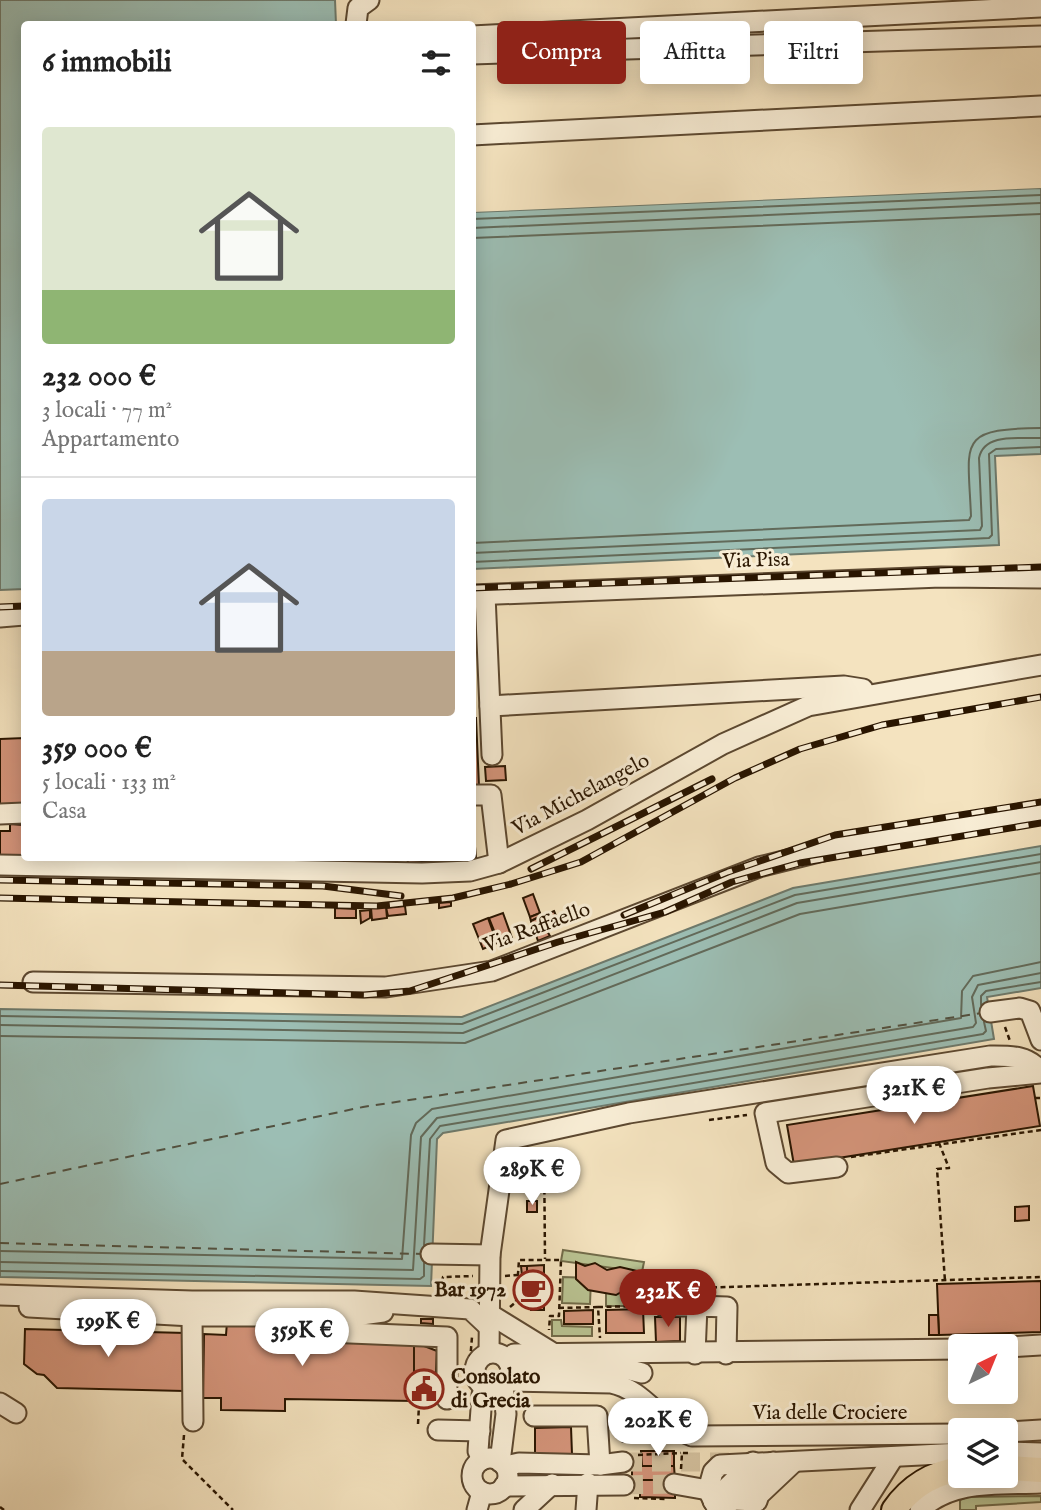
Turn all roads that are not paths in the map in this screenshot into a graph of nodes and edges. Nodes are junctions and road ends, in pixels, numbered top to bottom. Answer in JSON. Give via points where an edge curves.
{"nodes":[{"id":1,"x":369,"y":0,"type":"edge"},
{"id":2,"x":1041,"y":6,"type":"edge"},
{"id":3,"x":356,"y":21,"type":"edge"},
{"id":4,"x":476,"y":36,"type":"edge"},
{"id":5,"x":1041,"y":36,"type":"edge"},
{"id":6,"x":476,"y":54,"type":"edge"},
{"id":7,"x":1041,"y":106,"type":"edge"},
{"id":8,"x":476,"y":135,"type":"edge"},
{"id":9,"x":1041,"y":578,"type":"edge"},
{"id":10,"x":479,"y":595,"type":"edge"},
{"id":11,"x":21,"y":615,"type":"edge"},
{"id":12,"x":0,"y":617,"type":"edge"},
{"id":13,"x":1041,"y":665,"type":"edge"},
{"id":14,"x":882,"y":692,"type":"junction"},
{"id":15,"x":490,"y":706,"type":"junction"},
{"id":16,"x":492,"y":755,"type":"dead end"},
{"id":17,"x":476,"y":795,"type":"edge"},
{"id":18,"x":1041,"y":812,"type":"edge"},
{"id":19,"x":21,"y":813,"type":"edge"},
{"id":20,"x":0,"y":814,"type":"edge"},
{"id":21,"x":499,"y":863,"type":"junction"},
{"id":22,"x":0,"y":865,"type":"edge"},
{"id":23,"x":33,"y":982,"type":"dead end"},
{"id":24,"x":990,"y":1012,"type":"dead end"},
{"id":25,"x":1041,"y":1040,"type":"edge"},
{"id":26,"x":1041,"y":1072,"type":"edge"},
{"id":27,"x":837,"y":1167,"type":"road end"},
{"id":28,"x":431,"y":1254,"type":"dead end"},
{"id":29,"x":491,"y":1255,"type":"junction"},
{"id":30,"x":0,"y":1295,"type":"edge"},
{"id":31,"x":657,"y":1302,"type":"road end"},
{"id":32,"x":0,"y":1306,"type":"edge"},
{"id":33,"x":697,"y":1306,"type":"junction"},
{"id":34,"x":415,"y":1307,"type":"junction"},
{"id":35,"x":192,"y":1316,"type":"junction"},
{"id":36,"x":310,"y":1316,"type":"junction"},
{"id":37,"x":494,"y":1317,"type":"junction"},
{"id":38,"x":1041,"y":1345,"type":"edge"},
{"id":39,"x":1018,"y":1346,"type":"edge"},
{"id":40,"x":551,"y":1347,"type":"junction"},
{"id":41,"x":948,"y":1349,"type":"edge"},
{"id":42,"x":489,"y":1353,"type":"junction"},
{"id":43,"x":695,"y":1354,"type":"junction"},
{"id":44,"x":726,"y":1354,"type":"junction"},
{"id":45,"x":447,"y":1367,"type":"junction"},
{"id":46,"x":475,"y":1368,"type":"junction"},
{"id":47,"x":642,"y":1373,"type":"dead end"},
{"id":48,"x":503,"y":1376,"type":"junction"},
{"id":49,"x":447,"y":1399,"type":"dead end"},
{"id":50,"x":534,"y":1416,"type":"dead end"},
{"id":51,"x":193,"y":1421,"type":"road end"},
{"id":52,"x":438,"y":1430,"type":"dead end"},
{"id":53,"x":1041,"y":1430,"type":"edge"},
{"id":54,"x":480,"y":1431,"type":"junction"},
{"id":55,"x":1018,"y":1431,"type":"edge"},
{"id":56,"x":948,"y":1434,"type":"edge"},
{"id":57,"x":1041,"y":1452,"type":"edge"},
{"id":58,"x":948,"y":1454,"type":"edge"},
{"id":59,"x":630,"y":1458,"type":"tunnel mouth"},
{"id":60,"x":893,"y":1458,"type":"junction"},
{"id":61,"x":773,"y":1462,"type":"junction"},
{"id":62,"x":794,"y":1462,"type":"junction"},
{"id":63,"x":600,"y":1465,"type":"junction"},
{"id":64,"x":1023,"y":1465,"type":"edge"},
{"id":65,"x":948,"y":1473,"type":"edge"},
{"id":66,"x":493,"y":1481,"type":"edge"},
{"id":67,"x":552,"y":1483,"type":"junction"},
{"id":68,"x":588,"y":1483,"type":"junction"},
{"id":69,"x":1041,"y":1483,"type":"edge"},
{"id":70,"x":624,"y":1485,"type":"tunnel mouth"},
{"id":71,"x":705,"y":1498,"type":"edge"},
{"id":72,"x":500,"y":1510,"type":"edge"},
{"id":73,"x":524,"y":1510,"type":"edge"},
{"id":74,"x":586,"y":1510,"type":"edge"},
{"id":75,"x":860,"y":1510,"type":"edge"},
{"id":76,"x":894,"y":1510,"type":"edge"},
{"id":77,"x":920,"y":1510,"type":"edge"}],
"edges":[{"from":1,"to":3,"type":"street","via":[[358,8]]},
{"from":2,"to":4,"type":"street"},
{"from":5,"to":6,"type":"street"},
{"from":7,"to":8,"type":"street"},
{"from":9,"to":10,"type":"street","name":"Via Pisa","via":[[941,577]]},
{"from":10,"to":15,"type":"street"},
{"from":11,"to":12,"type":"street"},
{"from":13,"to":14,"type":"street","name":"Via Michelangelo"},
{"from":14,"to":15,"type":"street","via":[[844,686]]},
{"from":14,"to":21,"type":"street","name":"Via Michelangelo","via":[[808,706],[723,744]]},
{"from":15,"to":16,"type":"street"},
{"from":17,"to":21,"type":"street","via":[[491,795]]},
{"from":18,"to":23,"type":"street","name":"Via Raffaello","via":[[878,837],[759,867],[492,971],[386,987]]},
{"from":19,"to":20,"type":"street"},
{"from":21,"to":22,"type":"street","name":"Via Michelangelo","via":[[445,873]]},
{"from":24,"to":25,"type":"street","via":[[1030,1011]]},
{"from":26,"to":27,"type":"street","via":[[765,1113],[776,1163],[782,1170]]},
{"from":26,"to":29,"type":"street","via":[[1021,1057],[990,1056],[629,1113],[506,1140]]},
{"from":28,"to":29,"type":"street"},
{"from":29,"to":37,"type":"street"},
{"from":30,"to":34,"type":"street","via":[[354,1301]]},
{"from":31,"to":33,"type":"street"},
{"from":32,"to":35,"type":"street"},
{"from":33,"to":43,"type":"street"},
{"from":33,"to":44,"type":"street","via":[[727,1307]]},
{"from":34,"to":36,"type":"street","via":[[354,1316]]},
{"from":34,"to":37,"type":"street","via":[[470,1309]]},
{"from":35,"to":36,"type":"street"},
{"from":35,"to":51,"type":"street"},
{"from":36,"to":45,"type":"street","via":[[326,1332],[447,1337]]},
{"from":37,"to":40,"type":"street"},
{"from":37,"to":42,"type":"street"},
{"from":38,"to":39,"type":"street"},
{"from":40,"to":43,"type":"street"},
{"from":40,"to":48,"type":"street","via":[[514,1354]]},
{"from":41,"to":44,"type":"street"},
{"from":42,"to":46,"type":"street"},
{"from":42,"to":48,"type":"street","via":[[498,1353]]},
{"from":43,"to":44,"type":"street"},
{"from":45,"to":46,"type":"street"},
{"from":45,"to":49,"type":"street"},
{"from":46,"to":48,"type":"street","via":[[477,1379]]},
{"from":47,"to":48,"type":"street"},
{"from":48,"to":54,"type":"street","via":[[482,1395]]},
{"from":48,"to":56,"type":"street","name":"Via delle Crociere","via":[[625,1386],[692,1436]]},
{"from":48,"to":66,"type":"street","via":[[506,1414]]},
{"from":50,"to":63,"type":"street","via":[[597,1416]]},
{"from":52,"to":54,"type":"street"},
{"from":53,"to":55,"type":"street"},
{"from":54,"to":66,"type":"street","via":[[478,1451]]},
{"from":57,"to":64,"type":"street"},
{"from":58,"to":60,"type":"street"},
{"from":59,"to":63,"type":"street"},
{"from":60,"to":62,"type":"street"},
{"from":60,"to":75,"type":"street"},
{"from":61,"to":62,"type":"street"},
{"from":61,"to":71,"type":"street"},
{"from":61,"to":71,"type":"street","via":[[720,1465]]},
{"from":62,"to":71,"type":"street","via":[[757,1501]]},
{"from":63,"to":66,"type":"street","via":[[519,1463]]},
{"from":65,"to":76,"type":"main road","via":[[923,1482]]},
{"from":66,"to":67,"type":"street"},
{"from":66,"to":72,"type":"street"},
{"from":67,"to":68,"type":"street"},
{"from":67,"to":73,"type":"street"},
{"from":68,"to":70,"type":"street"},
{"from":68,"to":74,"type":"street"},
{"from":69,"to":77,"type":"street","via":[[960,1487],[944,1492]]}]}
